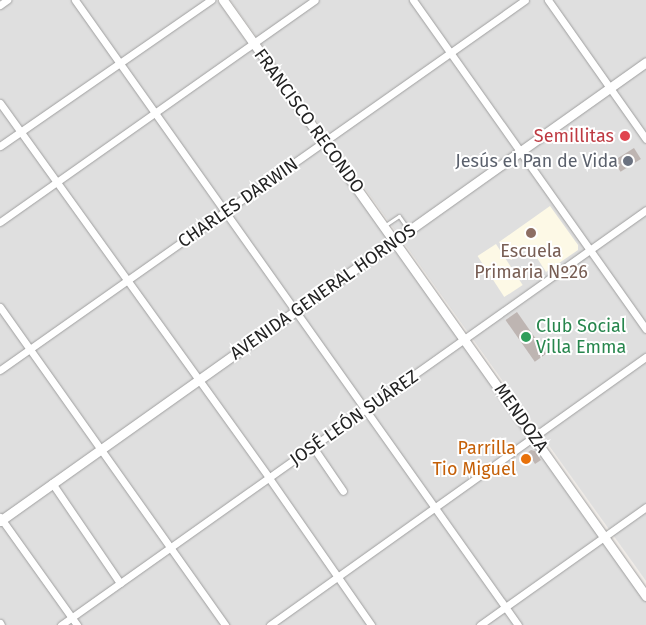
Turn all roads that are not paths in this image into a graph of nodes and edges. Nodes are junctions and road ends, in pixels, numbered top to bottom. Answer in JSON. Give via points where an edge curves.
{"nodes":[{"id":1,"x":7,"y":0,"type":"edge"},
{"id":2,"x":76,"y":0,"type":"edge"},
{"id":3,"x":211,"y":0,"type":"edge"},
{"id":4,"x":223,"y":0,"type":"edge"},
{"id":5,"x":315,"y":0,"type":"edge"},
{"id":6,"x":413,"y":0,"type":"edge"},
{"id":7,"x":524,"y":0,"type":"edge"},
{"id":8,"x":548,"y":0,"type":"edge"},
{"id":9,"x":0,"y":5,"type":"edge"},
{"id":10,"x":254,"y":44,"type":"junction"},
{"id":11,"x":450,"y":52,"type":"junction"},
{"id":12,"x":646,"y":62,"type":"edge"},
{"id":13,"x":121,"y":63,"type":"junction"},
{"id":14,"x":610,"y":88,"type":"junction"},
{"id":15,"x":0,"y":103,"type":"edge"},
{"id":16,"x":156,"y":112,"type":"junction"},
{"id":17,"x":21,"y":131,"type":"junction"},
{"id":18,"x":646,"y":139,"type":"edge"},
{"id":19,"x":324,"y":142,"type":"junction"},
{"id":20,"x":0,"y":146,"type":"edge"},
{"id":21,"x":519,"y":152,"type":"junction"},
{"id":22,"x":58,"y":182,"type":"junction"},
{"id":23,"x":646,"y":210,"type":"edge"},
{"id":24,"x":225,"y":213,"type":"junction"},
{"id":25,"x":0,"y":222,"type":"edge"},
{"id":26,"x":384,"y":226,"type":"junction"},
{"id":27,"x":410,"y":231,"type":"junction"},
{"id":28,"x":395,"y":241,"type":"junction"},
{"id":29,"x":589,"y":250,"type":"junction"},
{"id":30,"x":127,"y":281,"type":"junction"},
{"id":31,"x":0,"y":307,"type":"edge"},
{"id":32,"x":296,"y":312,"type":"junction"},
{"id":33,"x":646,"y":329,"type":"edge"},
{"id":34,"x":466,"y":340,"type":"junction"},
{"id":35,"x":30,"y":349,"type":"junction"},
{"id":36,"x":646,"y":358,"type":"edge"},
{"id":37,"x":0,"y":370,"type":"edge"},
{"id":38,"x":199,"y":380,"type":"junction"},
{"id":39,"x":366,"y":410,"type":"junction"},
{"id":40,"x":534,"y":437,"type":"junction"},
{"id":41,"x":312,"y":447,"type":"junction"},
{"id":42,"x":101,"y":448,"type":"junction"},
{"id":43,"x":269,"y":478,"type":"junction"},
{"id":44,"x":52,"y":483,"type":"junction"},
{"id":45,"x":343,"y":492,"type":"dead end"},
{"id":46,"x":646,"y":507,"type":"edge"},
{"id":47,"x":435,"y":508,"type":"junction"},
{"id":48,"x":1,"y":519,"type":"edge"},
{"id":49,"x":604,"y":537,"type":"junction"},
{"id":50,"x":171,"y":547,"type":"junction"},
{"id":51,"x":338,"y":577,"type":"junction"},
{"id":52,"x":120,"y":583,"type":"junction"},
{"id":53,"x":646,"y":596,"type":"edge"},
{"id":54,"x":505,"y":608,"type":"junction"},
{"id":55,"x":72,"y":618,"type":"junction"},
{"id":56,"x":62,"y":625,"type":"edge"},
{"id":57,"x":77,"y":625,"type":"edge"},
{"id":58,"x":225,"y":625,"type":"edge"},
{"id":59,"x":270,"y":625,"type":"edge"},
{"id":60,"x":371,"y":625,"type":"edge"},
{"id":61,"x":480,"y":625,"type":"edge"},
{"id":62,"x":518,"y":625,"type":"edge"}],
"edges":[{"from":1,"to":9,"type":"street"},
{"from":2,"to":13,"type":"street"},
{"from":3,"to":13,"type":"street"},
{"from":4,"to":10,"type":"street","name":"FRANCISCO RECONDO"},
{"from":5,"to":10,"type":"street"},
{"from":6,"to":11,"type":"street"},
{"from":7,"to":11,"type":"street","name":"CHARLES DARWIN"},
{"from":8,"to":14,"type":"street"},
{"from":10,"to":16,"type":"street"},
{"from":10,"to":19,"type":"street","name":"FRANCISCO RECONDO"},
{"from":11,"to":19,"type":"street","name":"CHARLES DARWIN"},
{"from":11,"to":21,"type":"street"},
{"from":12,"to":14,"type":"street","name":"AVENIDA GENERAL HORNOS"},
{"from":13,"to":16,"type":"street"},
{"from":13,"to":17,"type":"street"},
{"from":14,"to":18,"type":"street"},
{"from":14,"to":21,"type":"street","name":"AVENIDA GENERAL HORNOS"},
{"from":15,"to":17,"type":"street"},
{"from":16,"to":22,"type":"street"},
{"from":16,"to":24,"type":"street"},
{"from":17,"to":20,"type":"street"},
{"from":17,"to":22,"type":"street"},
{"from":19,"to":24,"type":"street","name":"CHARLES DARWIN"},
{"from":19,"to":26,"type":"street","name":"FRANCISCO RECONDO"},
{"from":21,"to":27,"type":"street","name":"AVENIDA GENERAL HORNOS"},
{"from":21,"to":29,"type":"street"},
{"from":22,"to":25,"type":"street"},
{"from":22,"to":30,"type":"street"},
{"from":23,"to":29,"type":"street","name":"JOSÉ LEÓN SUÁREZ"},
{"from":24,"to":30,"type":"street","name":"CHARLES DARWIN"},
{"from":24,"to":32,"type":"street"},
{"from":26,"to":27,"type":"lane","via":[[399,216]]},
{"from":26,"to":28,"type":"street","name":"FRANCISCO RECONDO"},
{"from":27,"to":28,"type":"street","name":"AVENIDA GENERAL HORNOS"},
{"from":28,"to":32,"type":"street","name":"AVENIDA GENERAL HORNOS"},
{"from":28,"to":34,"type":"street","name":"MENDOZA"},
{"from":29,"to":33,"type":"street"},
{"from":29,"to":34,"type":"street","name":"JOSÉ LEÓN SUÁREZ"},
{"from":30,"to":35,"type":"street","name":"CHARLES DARWIN"},
{"from":30,"to":38,"type":"street"},
{"from":31,"to":35,"type":"street"},
{"from":32,"to":38,"type":"street","name":"AVENIDA GENERAL HORNOS"},
{"from":32,"to":39,"type":"street"},
{"from":34,"to":39,"type":"street","name":"JOSÉ LEÓN SUÁREZ"},
{"from":34,"to":40,"type":"street","name":"MENDOZA"},
{"from":35,"to":37,"type":"street","name":"CHARLES DARWIN"},
{"from":35,"to":42,"type":"street"},
{"from":36,"to":40,"type":"street"},
{"from":38,"to":42,"type":"street","name":"AVENIDA GENERAL HORNOS"},
{"from":38,"to":43,"type":"street"},
{"from":39,"to":41,"type":"street","name":"JOSÉ LEÓN SUÁREZ"},
{"from":39,"to":47,"type":"street"},
{"from":40,"to":47,"type":"street"},
{"from":40,"to":49,"type":"street","name":"MENDOZA"},
{"from":41,"to":43,"type":"street","name":"JOSÉ LEÓN SUÁREZ"},
{"from":41,"to":45,"type":"street"},
{"from":42,"to":44,"type":"street","name":"AVENIDA GENERAL HORNOS"},
{"from":42,"to":50,"type":"street"},
{"from":43,"to":50,"type":"street","name":"JOSÉ LEÓN SUÁREZ"},
{"from":43,"to":51,"type":"street"},
{"from":44,"to":48,"type":"street","name":"AVENIDA GENERAL HORNOS"},
{"from":44,"to":52,"type":"street"},
{"from":46,"to":49,"type":"street"},
{"from":47,"to":51,"type":"street"},
{"from":47,"to":54,"type":"street"},
{"from":48,"to":55,"type":"street"},
{"from":49,"to":53,"type":"street","name":"MENDOZA"},
{"from":49,"to":54,"type":"street"},
{"from":50,"to":52,"type":"street","name":"JOSÉ LEÓN SUÁREZ"},
{"from":50,"to":58,"type":"street"},
{"from":51,"to":59,"type":"street"},
{"from":51,"to":60,"type":"street"},
{"from":52,"to":55,"type":"street","name":"JOSÉ LEÓN SUÁREZ"},
{"from":54,"to":61,"type":"street"},
{"from":54,"to":62,"type":"street"},
{"from":55,"to":56,"type":"street","name":"JOSÉ LEÓN SUÁREZ"},
{"from":55,"to":57,"type":"street"}]}
